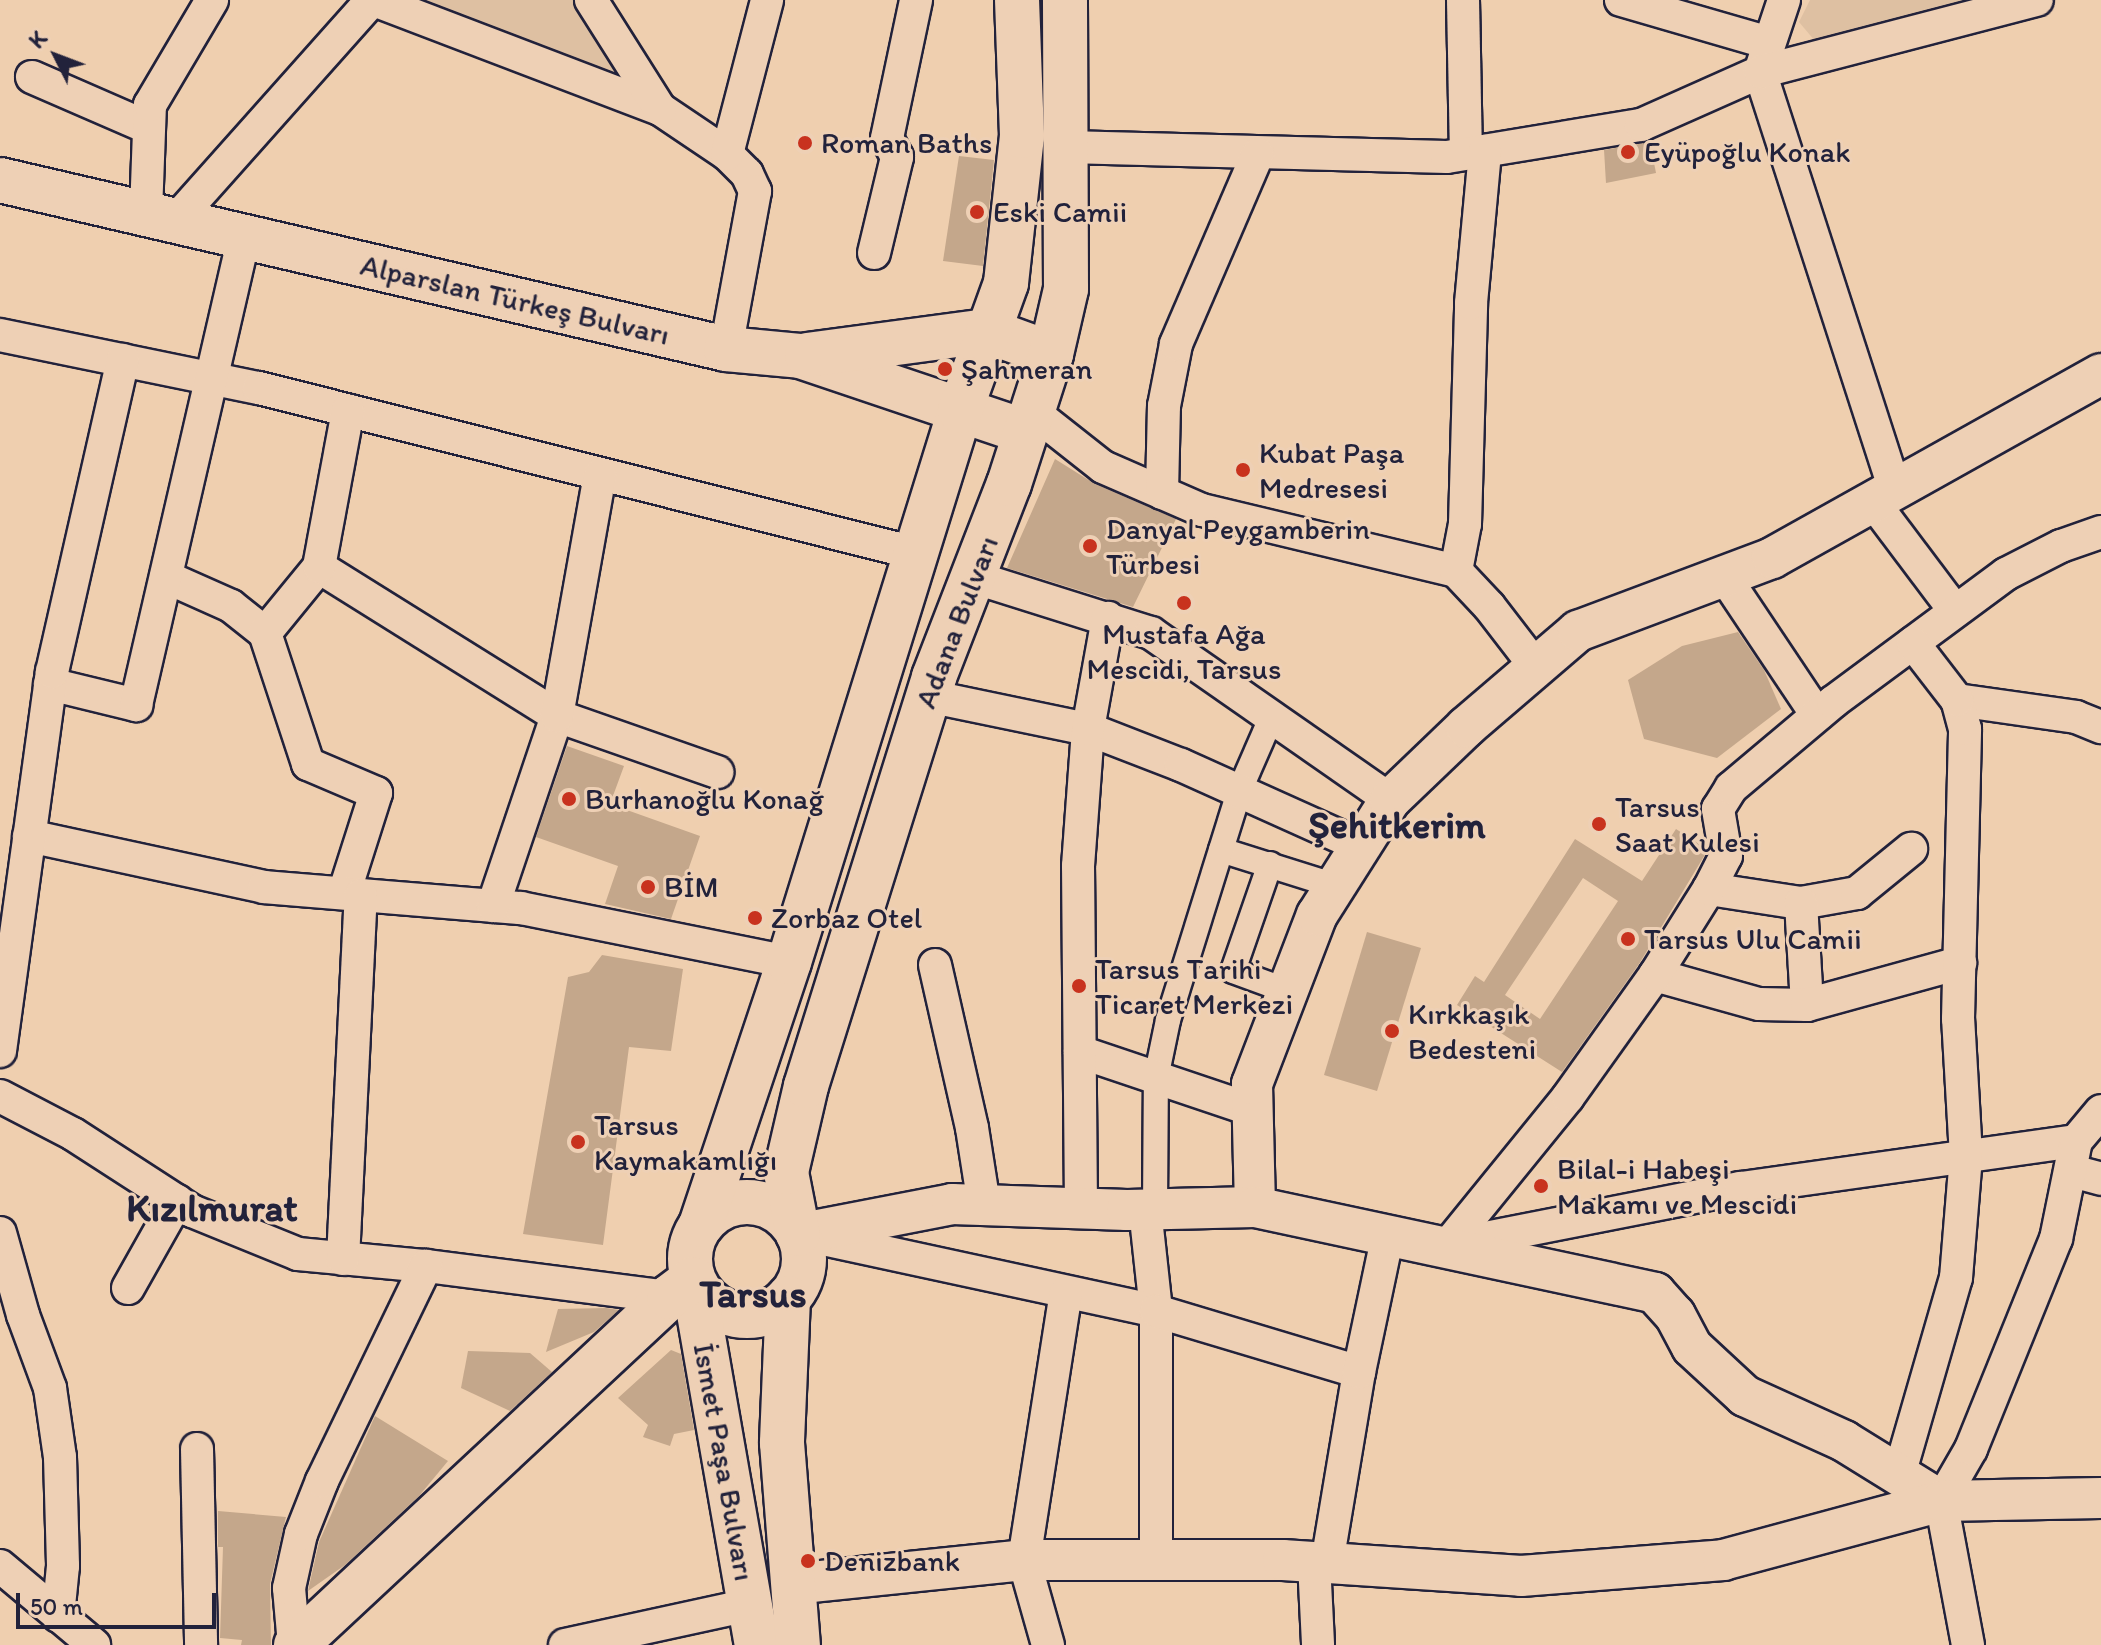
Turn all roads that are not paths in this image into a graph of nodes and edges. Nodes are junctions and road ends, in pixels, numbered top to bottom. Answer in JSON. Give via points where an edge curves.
{"nodes":[{"id":1,"x":212,"y":0,"type":"edge"},
{"id":2,"x":373,"y":0,"type":"edge"},
{"id":3,"x":591,"y":0,"type":"edge"},
{"id":4,"x":767,"y":0,"type":"edge"},
{"id":5,"x":916,"y":0,"type":"edge"},
{"id":6,"x":1017,"y":0,"type":"edge"},
{"id":7,"x":1065,"y":0,"type":"edge"},
{"id":8,"x":1463,"y":0,"type":"edge"},
{"id":9,"x":1621,"y":0,"type":"edge"},
{"id":10,"x":1784,"y":0,"type":"edge"},
{"id":11,"x":2037,"y":0,"type":"edge"},
{"id":12,"x":1764,"y":57,"type":"junction"},
{"id":13,"x":32,"y":77,"type":"dead end"},
{"id":14,"x":660,"y":109,"type":"junction"},
{"id":15,"x":147,"y":127,"type":"junction"},
{"id":16,"x":1067,"y":147,"type":"junction"},
{"id":17,"x":1476,"y":152,"type":"junction"},
{"id":18,"x":727,"y":154,"type":"junction"},
{"id":19,"x":1258,"y":154,"type":"junction"},
{"id":20,"x":0,"y":180,"type":"edge"},
{"id":21,"x":160,"y":217,"type":"junction"},
{"id":22,"x":244,"y":239,"type":"junction"},
{"id":23,"x":874,"y":253,"type":"dead end"},
{"id":24,"x":988,"y":331,"type":"junction"},
{"id":25,"x":0,"y":335,"type":"edge"},
{"id":26,"x":726,"y":349,"type":"junction"},
{"id":27,"x":1051,"y":354,"type":"junction"},
{"id":28,"x":800,"y":356,"type":"junction"},
{"id":29,"x":123,"y":360,"type":"junction"},
{"id":30,"x":2101,"y":374,"type":"edge"},
{"id":31,"x":213,"y":378,"type":"junction"},
{"id":32,"x":348,"y":411,"type":"junction"},
{"id":33,"x":960,"y":411,"type":"junction"},
{"id":34,"x":1029,"y":422,"type":"junction"},
{"id":35,"x":600,"y":475,"type":"junction"},
{"id":36,"x":1162,"y":493,"type":"junction"},
{"id":37,"x":1884,"y":496,"type":"junction"},
{"id":38,"x":2101,"y":532,"type":"edge"},
{"id":39,"x":915,"y":553,"type":"junction"},
{"id":40,"x":319,"y":567,"type":"junction"},
{"id":41,"x":1456,"y":571,"type":"junction"},
{"id":42,"x":1724,"y":576,"type":"junction"},
{"id":43,"x":166,"y":577,"type":"junction"},
{"id":44,"x":973,"y":577,"type":"junction"},
{"id":45,"x":1955,"y":611,"type":"junction"},
{"id":46,"x":1108,"y":618,"type":"junction"},
{"id":47,"x":265,"y":633,"type":"junction"},
{"id":48,"x":1913,"y":643,"type":"junction"},
{"id":49,"x":1536,"y":667,"type":"junction"},
{"id":50,"x":50,"y":684,"type":"junction"},
{"id":51,"x":928,"y":696,"type":"junction"},
{"id":52,"x":1957,"y":700,"type":"junction"},
{"id":53,"x":1817,"y":715,"type":"junction"},
{"id":54,"x":557,"y":716,"type":"junction"},
{"id":55,"x":1272,"y":716,"type":"junction"},
{"id":56,"x":2101,"y":727,"type":"edge"},
{"id":57,"x":1088,"y":729,"type":"junction"},
{"id":58,"x":717,"y":772,"type":"dead end"},
{"id":59,"x":1239,"y":792,"type":"junction"},
{"id":60,"x":1390,"y":800,"type":"junction"},
{"id":61,"x":29,"y":836,"type":"junction"},
{"id":62,"x":1361,"y":846,"type":"junction"},
{"id":63,"x":1911,"y":849,"type":"dead end"},
{"id":64,"x":1221,"y":850,"type":"junction"},
{"id":65,"x":1270,"y":864,"type":"junction"},
{"id":66,"x":1336,"y":886,"type":"junction"},
{"id":67,"x":1709,"y":889,"type":"junction"},
{"id":68,"x":352,"y":894,"type":"junction"},
{"id":69,"x":1801,"y":903,"type":"junction"},
{"id":70,"x":493,"y":906,"type":"junction"},
{"id":71,"x":789,"y":962,"type":"junction"},
{"id":72,"x":1960,"y":963,"type":"junction"},
{"id":73,"x":935,"y":965,"type":"dead end"},
{"id":74,"x":1655,"y":975,"type":"junction"},
{"id":75,"x":1288,"y":991,"type":"junction"},
{"id":76,"x":1807,"y":1005,"type":"junction"},
{"id":77,"x":0,"y":1051,"type":"edge"},
{"id":78,"x":1080,"y":1052,"type":"junction"},
{"id":79,"x":1156,"y":1078,"type":"junction"},
{"id":80,"x":0,"y":1096,"type":"edge"},
{"id":81,"x":1252,"y":1110,"type":"junction"},
{"id":82,"x":2101,"y":1111,"type":"edge"},
{"id":83,"x":1966,"y":1156,"type":"junction"},
{"id":84,"x":2083,"y":1164,"type":"edge"},
{"id":85,"x":177,"y":1201,"type":"junction"},
{"id":86,"x":984,"y":1205,"type":"junction"},
{"id":87,"x":1255,"y":1207,"type":"junction"},
{"id":88,"x":1081,"y":1208,"type":"junction"},
{"id":89,"x":1150,"y":1209,"type":"junction"},
{"id":90,"x":701,"y":1225,"type":"junction"},
{"id":91,"x":0,"y":1233,"type":"edge"},
{"id":92,"x":798,"y":1234,"type":"junction"},
{"id":93,"x":1388,"y":1234,"type":"junction"},
{"id":94,"x":1447,"y":1246,"type":"junction"},
{"id":95,"x":343,"y":1259,"type":"junction"},
{"id":96,"x":426,"y":1266,"type":"junction"},
{"id":97,"x":128,"y":1288,"type":"dead end"},
{"id":98,"x":681,"y":1288,"type":"junction"},
{"id":99,"x":1066,"y":1293,"type":"junction"},
{"id":100,"x":788,"y":1298,"type":"junction"},
{"id":101,"x":1156,"y":1311,"type":"junction"},
{"id":102,"x":1359,"y":1372,"type":"junction"},
{"id":103,"x":197,"y":1449,"type":"dead end"},
{"id":104,"x":1899,"y":1475,"type":"junction"},
{"id":105,"x":2101,"y":1498,"type":"edge"},
{"id":106,"x":1941,"y":1501,"type":"junction"},
{"id":107,"x":1024,"y":1560,"type":"junction"},
{"id":108,"x":1156,"y":1560,"type":"junction"},
{"id":109,"x":1321,"y":1563,"type":"junction"},
{"id":110,"x":0,"y":1566,"type":"edge"},
{"id":111,"x":792,"y":1584,"type":"junction"},
{"id":112,"x":58,"y":1616,"type":"junction"},
{"id":113,"x":753,"y":1625,"type":"edge"},
{"id":114,"x":94,"y":1645,"type":"edge"},
{"id":115,"x":201,"y":1645,"type":"edge"},
{"id":116,"x":295,"y":1645,"type":"edge"},
{"id":117,"x":565,"y":1645,"type":"edge"},
{"id":118,"x":798,"y":1645,"type":"edge"},
{"id":119,"x":1048,"y":1645,"type":"edge"},
{"id":120,"x":1318,"y":1645,"type":"edge"},
{"id":121,"x":1968,"y":1645,"type":"edge"}],
"edges":[{"from":1,"to":15,"type":"street","via":[[150,105]]},
{"from":2,"to":14,"type":"street"},
{"from":2,"to":21,"type":"street"},
{"from":3,"to":14,"type":"street"},
{"from":4,"to":18,"type":"street"},
{"from":5,"to":23,"type":"street","via":[[887,138],[897,157]]},
{"from":6,"to":24,"type":"main road","name":"Adana Bulvarı","via":[[1022,136],[1006,283]]},
{"from":7,"to":16,"type":"main road","name":"Adana Bulvarı"},
{"from":8,"to":17,"type":"street"},
{"from":9,"to":12,"type":"street"},
{"from":10,"to":12,"type":"street"},
{"from":11,"to":12,"type":"street"},
{"from":12,"to":17,"type":"street","via":[[1641,125]]},
{"from":12,"to":37,"type":"street"},
{"from":13,"to":15,"type":"street"},
{"from":14,"to":18,"type":"street"},
{"from":15,"to":21,"type":"street"},
{"from":16,"to":19,"type":"street"},
{"from":16,"to":27,"type":"main road","name":"Adana Bulvarı","via":[[1066,289]]},
{"from":17,"to":19,"type":"street","via":[[1447,157]]},
{"from":17,"to":41,"type":"street","via":[[1465,524]]},
{"from":18,"to":26,"type":"street","via":[[755,191]]},
{"from":19,"to":36,"type":"street","via":[[1176,344],[1164,406]]},
{"from":20,"to":21,"type":"main road","name":"Alparslan Türkeş Bulvarı"},
{"from":21,"to":22,"type":"main road","name":"Alparslan Türkeş Bulvarı"},
{"from":22,"to":26,"type":"main road","name":"Alparslan Türkeş Bulvarı"},
{"from":22,"to":31,"type":"street"},
{"from":24,"to":27,"type":"main road"},
{"from":24,"to":28,"type":"main road"},
{"from":24,"to":33,"type":"main road","name":"Adana Bulvarı"},
{"from":25,"to":29,"type":"street"},
{"from":26,"to":28,"type":"main road","name":"Alparslan Türkeş Bulvarı"},
{"from":27,"to":34,"type":"main road","name":"Adana Bulvarı"},
{"from":28,"to":33,"type":"main road","name":"Alparslan Türkeş Bulvarı"},
{"from":29,"to":31,"type":"street"},
{"from":29,"to":50,"type":"street"},
{"from":30,"to":37,"type":"street"},
{"from":31,"to":32,"type":"street"},
{"from":31,"to":43,"type":"street"},
{"from":32,"to":35,"type":"street"},
{"from":32,"to":40,"type":"street"},
{"from":33,"to":34,"type":"main road","name":"Alparslan Türkeş Bulvarı"},
{"from":33,"to":39,"type":"main road","name":"Adana Bulvarı"},
{"from":34,"to":36,"type":"street","via":[[1103,467]]},
{"from":34,"to":44,"type":"main road","name":"Adana Bulvarı"},
{"from":35,"to":39,"type":"street"},
{"from":35,"to":54,"type":"street"},
{"from":36,"to":41,"type":"street","via":[[1202,510]]},
{"from":37,"to":42,"type":"street","via":[[1772,558]]},
{"from":37,"to":45,"type":"street"},
{"from":38,"to":45,"type":"street","via":[[2006,574]]},
{"from":39,"to":71,"type":"main road","name":"Adana Bulvarı"},
{"from":40,"to":47,"type":"street"},
{"from":40,"to":54,"type":"street"},
{"from":41,"to":49,"type":"street"},
{"from":42,"to":49,"type":"street","via":[[1578,631]]},
{"from":42,"to":53,"type":"street"},
{"from":43,"to":47,"type":"street","via":[[231,606]]},
{"from":43,"to":50,"type":"street","via":[[136,705]]},
{"from":44,"to":46,"type":"street"},
{"from":44,"to":51,"type":"main road","name":"Adana Bulvarı"},
{"from":45,"to":48,"type":"street"},
{"from":46,"to":55,"type":"street","via":[[1151,633]]},
{"from":46,"to":57,"type":"street"},
{"from":47,"to":68,"type":"street","via":[[308,764],[376,793]]},
{"from":48,"to":52,"type":"street"},
{"from":48,"to":53,"type":"street"},
{"from":49,"to":60,"type":"street"},
{"from":50,"to":61,"type":"street"},
{"from":51,"to":57,"type":"street"},
{"from":51,"to":92,"type":"main road","name":"Adana Bulvarı","via":[[806,1086],[786,1172]]},
{"from":52,"to":56,"type":"street","via":[[2076,717]]},
{"from":52,"to":72,"type":"street","via":[[1965,729]]},
{"from":53,"to":67,"type":"street","via":[[1731,788],[1718,809],[1726,856]]},
{"from":54,"to":58,"type":"street"},
{"from":54,"to":70,"type":"street"},
{"from":55,"to":59,"type":"street"},
{"from":55,"to":60,"type":"street"},
{"from":57,"to":59,"type":"street"},
{"from":57,"to":78,"type":"street","via":[[1078,866]]},
{"from":59,"to":62,"type":"street"},
{"from":59,"to":64,"type":"street"},
{"from":60,"to":62,"type":"street"},
{"from":61,"to":68,"type":"street","via":[[264,887]]},
{"from":61,"to":77,"type":"street"},
{"from":62,"to":66,"type":"street"},
{"from":63,"to":69,"type":"street","via":[[1857,893]]},
{"from":64,"to":65,"type":"street"},
{"from":64,"to":79,"type":"street","via":[[1168,1020]]},
{"from":65,"to":66,"type":"street"},
{"from":65,"to":75,"type":"street","via":[[1233,971]]},
{"from":66,"to":75,"type":"street","via":[[1317,915]]},
{"from":67,"to":69,"type":"street"},
{"from":67,"to":74,"type":"street"},
{"from":68,"to":70,"type":"street"},
{"from":68,"to":95,"type":"street"},
{"from":69,"to":76,"type":"street"},
{"from":70,"to":71,"type":"street"},
{"from":71,"to":90,"type":"main road","name":"Adana Bulvarı"},
{"from":72,"to":76,"type":"street"},
{"from":72,"to":83,"type":"street"},
{"from":73,"to":86,"type":"street"},
{"from":74,"to":76,"type":"street","via":[[1759,1004]]},
{"from":74,"to":94,"type":"street","via":[[1568,1097]]},
{"from":75,"to":81,"type":"street","via":[[1252,1084]]},
{"from":78,"to":79,"type":"street"},
{"from":78,"to":88,"type":"street"},
{"from":79,"to":81,"type":"street"},
{"from":79,"to":89,"type":"street"},
{"from":80,"to":85,"type":"street","via":[[73,1134]]},
{"from":81,"to":87,"type":"street"},
{"from":82,"to":84,"type":"street"},
{"from":83,"to":84,"type":"street"},
{"from":83,"to":94,"type":"street","via":[[1741,1188]]},
{"from":83,"to":104,"type":"street","via":[[1956,1278]]},
{"from":84,"to":106,"type":"street","via":[[1971,1449]]},
{"from":85,"to":95,"type":"street","via":[[298,1254]]},
{"from":85,"to":97,"type":"street"},
{"from":86,"to":88,"type":"street"},
{"from":86,"to":92,"type":"street","via":[[952,1204]]},
{"from":87,"to":89,"type":"street"},
{"from":87,"to":93,"type":"street"},
{"from":88,"to":89,"type":"street"},
{"from":89,"to":101,"type":"street"},
{"from":90,"to":92,"type":"main road","via":[[715,1212],[752,1202],[787,1218]]},
{"from":90,"to":98,"type":"main road"},
{"from":91,"to":112,"type":"street","via":[[50,1388],[60,1457],[63,1566]]},
{"from":92,"to":99,"type":"street"},
{"from":92,"to":100,"type":"main road","via":[[803,1272]]},
{"from":93,"to":94,"type":"street"},
{"from":93,"to":102,"type":"street"},
{"from":94,"to":104,"type":"street","via":[[1655,1293],[1675,1315],[1692,1347],[1745,1396],[1844,1441]]},
{"from":95,"to":96,"type":"street"},
{"from":96,"to":98,"type":"street"},
{"from":96,"to":116,"type":"street","via":[[301,1534],[289,1588]]},
{"from":98,"to":100,"type":"main road","via":[[732,1315],[751,1317],[769,1313]]},
{"from":98,"to":113,"type":"main road","name":"İsmet Paşa Bulvarı"},
{"from":98,"to":116,"type":"main road"},
{"from":99,"to":101,"type":"street"},
{"from":99,"to":107,"type":"street"},
{"from":100,"to":111,"type":"main road","via":[[782,1443]]},
{"from":101,"to":102,"type":"street"},
{"from":101,"to":108,"type":"street"},
{"from":102,"to":109,"type":"street"},
{"from":103,"to":115,"type":"street"},
{"from":104,"to":106,"type":"street"},
{"from":105,"to":106,"type":"street"},
{"from":106,"to":109,"type":"street","via":[[1723,1560],[1521,1576]]},
{"from":106,"to":121,"type":"street"},
{"from":107,"to":108,"type":"street"},
{"from":107,"to":111,"type":"street"},
{"from":107,"to":119,"type":"street"},
{"from":108,"to":109,"type":"street"},
{"from":109,"to":120,"type":"street"},
{"from":110,"to":112,"type":"street"},
{"from":111,"to":118,"type":"main road"},
{"from":112,"to":114,"type":"street"},
{"from":113,"to":117,"type":"street"}]}
